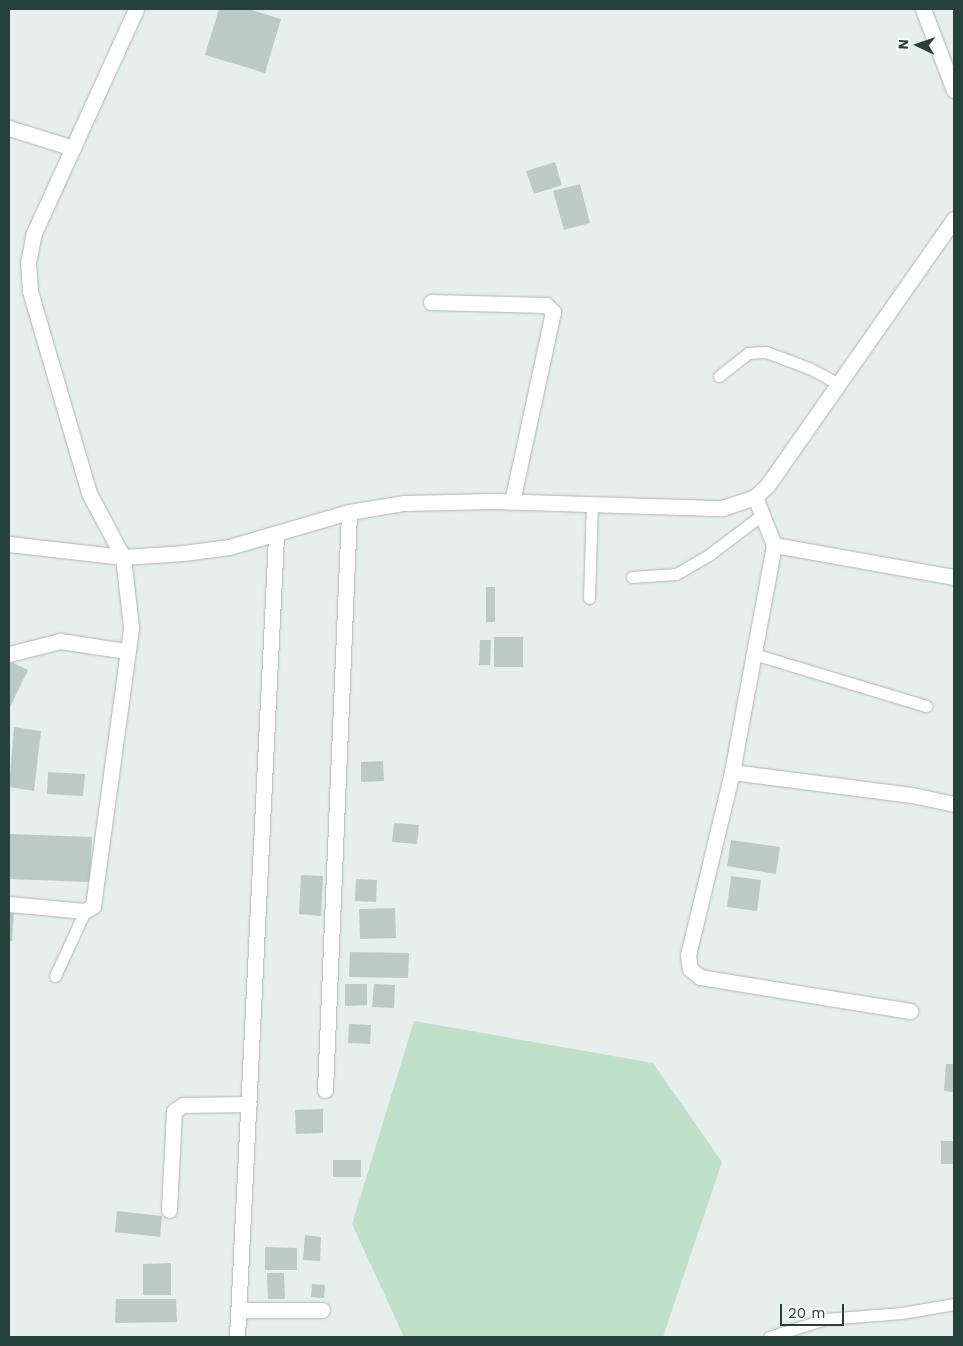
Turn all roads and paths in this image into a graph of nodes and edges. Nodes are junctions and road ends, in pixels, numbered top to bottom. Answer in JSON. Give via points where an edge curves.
{"nodes":[{"id":1,"x":136,"y":9,"type":"edge"},
{"id":2,"x":923,"y":9,"type":"edge"},
{"id":3,"x":954,"y":90,"type":"edge"},
{"id":4,"x":9,"y":128,"type":"edge"},
{"id":5,"x":73,"y":148,"type":"junction"},
{"id":6,"x":952,"y":228,"type":"edge"},
{"id":7,"x":431,"y":302,"type":"dead end"},
{"id":8,"x":719,"y":376,"type":"dead end"},
{"id":9,"x":838,"y":383,"type":"junction"},
{"id":10,"x":755,"y":496,"type":"junction"},
{"id":11,"x":512,"y":502,"type":"junction"},
{"id":12,"x":592,"y":504,"type":"junction"},
{"id":13,"x":349,"y":512,"type":"junction"},
{"id":14,"x":762,"y":515,"type":"junction"},
{"id":15,"x":276,"y":536,"type":"junction"},
{"id":16,"x":9,"y":544,"type":"edge"},
{"id":17,"x":774,"y":545,"type":"junction"},
{"id":18,"x":123,"y":557,"type":"junction"},
{"id":19,"x":632,"y":577,"type":"dead end"},
{"id":20,"x":954,"y":577,"type":"edge"},
{"id":21,"x":589,"y":598,"type":"dead end"},
{"id":22,"x":128,"y":651,"type":"junction"},
{"id":23,"x":9,"y":654,"type":"edge"},
{"id":24,"x":754,"y":654,"type":"junction"},
{"id":25,"x":926,"y":706,"type":"dead end"},
{"id":26,"x":732,"y":772,"type":"junction"},
{"id":27,"x":954,"y":804,"type":"edge"},
{"id":28,"x":9,"y":904,"type":"edge"},
{"id":29,"x":85,"y":911,"type":"junction"},
{"id":30,"x":55,"y":976,"type":"dead end"},
{"id":31,"x":910,"y":1010,"type":"dead end"},
{"id":32,"x":325,"y":1090,"type":"dead end"},
{"id":33,"x":249,"y":1104,"type":"junction"},
{"id":34,"x":170,"y":1210,"type":"dead end"},
{"id":35,"x":954,"y":1304,"type":"edge"},
{"id":36,"x":238,"y":1310,"type":"junction"},
{"id":37,"x":322,"y":1310,"type":"dead end"},
{"id":38,"x":237,"y":1337,"type":"edge"},
{"id":39,"x":769,"y":1337,"type":"edge"}],
"edges":[{"from":1,"to":5,"type":"street"},
{"from":2,"to":3,"type":"street"},
{"from":4,"to":5,"type":"street"},
{"from":5,"to":18,"type":"street","via":[[34,233],[28,263],[30,291],[89,493]]},
{"from":6,"to":9,"type":"street"},
{"from":7,"to":11,"type":"street","via":[[546,305],[553,312]]},
{"from":8,"to":9,"type":"lane","via":[[748,353],[766,352]]},
{"from":9,"to":10,"type":"street","via":[[766,486]]},
{"from":10,"to":12,"type":"street","via":[[722,508]]},
{"from":10,"to":14,"type":"street"},
{"from":11,"to":12,"type":"street"},
{"from":11,"to":13,"type":"street","via":[[404,503]]},
{"from":12,"to":21,"type":"lane"},
{"from":13,"to":15,"type":"street"},
{"from":13,"to":32,"type":"street"},
{"from":14,"to":17,"type":"street"},
{"from":14,"to":19,"type":"lane","via":[[676,574]]},
{"from":15,"to":18,"type":"street","via":[[229,547]]},
{"from":15,"to":33,"type":"street"},
{"from":16,"to":18,"type":"street"},
{"from":17,"to":20,"type":"street"},
{"from":17,"to":24,"type":"street"},
{"from":18,"to":22,"type":"street","via":[[131,627]]},
{"from":22,"to":23,"type":"street","via":[[60,641]]},
{"from":22,"to":29,"type":"street","via":[[93,906]]},
{"from":24,"to":25,"type":"lane"},
{"from":24,"to":26,"type":"street"},
{"from":26,"to":27,"type":"street"},
{"from":26,"to":31,"type":"street","via":[[688,955],[690,969],[700,977]]},
{"from":28,"to":29,"type":"street"},
{"from":29,"to":30,"type":"lane"},
{"from":33,"to":34,"type":"street","via":[[183,1106],[174,1111]]},
{"from":33,"to":36,"type":"street"},
{"from":35,"to":39,"type":"lane","via":[[902,1313],[825,1319]]},
{"from":36,"to":37,"type":"street"},
{"from":36,"to":38,"type":"street"}]}
